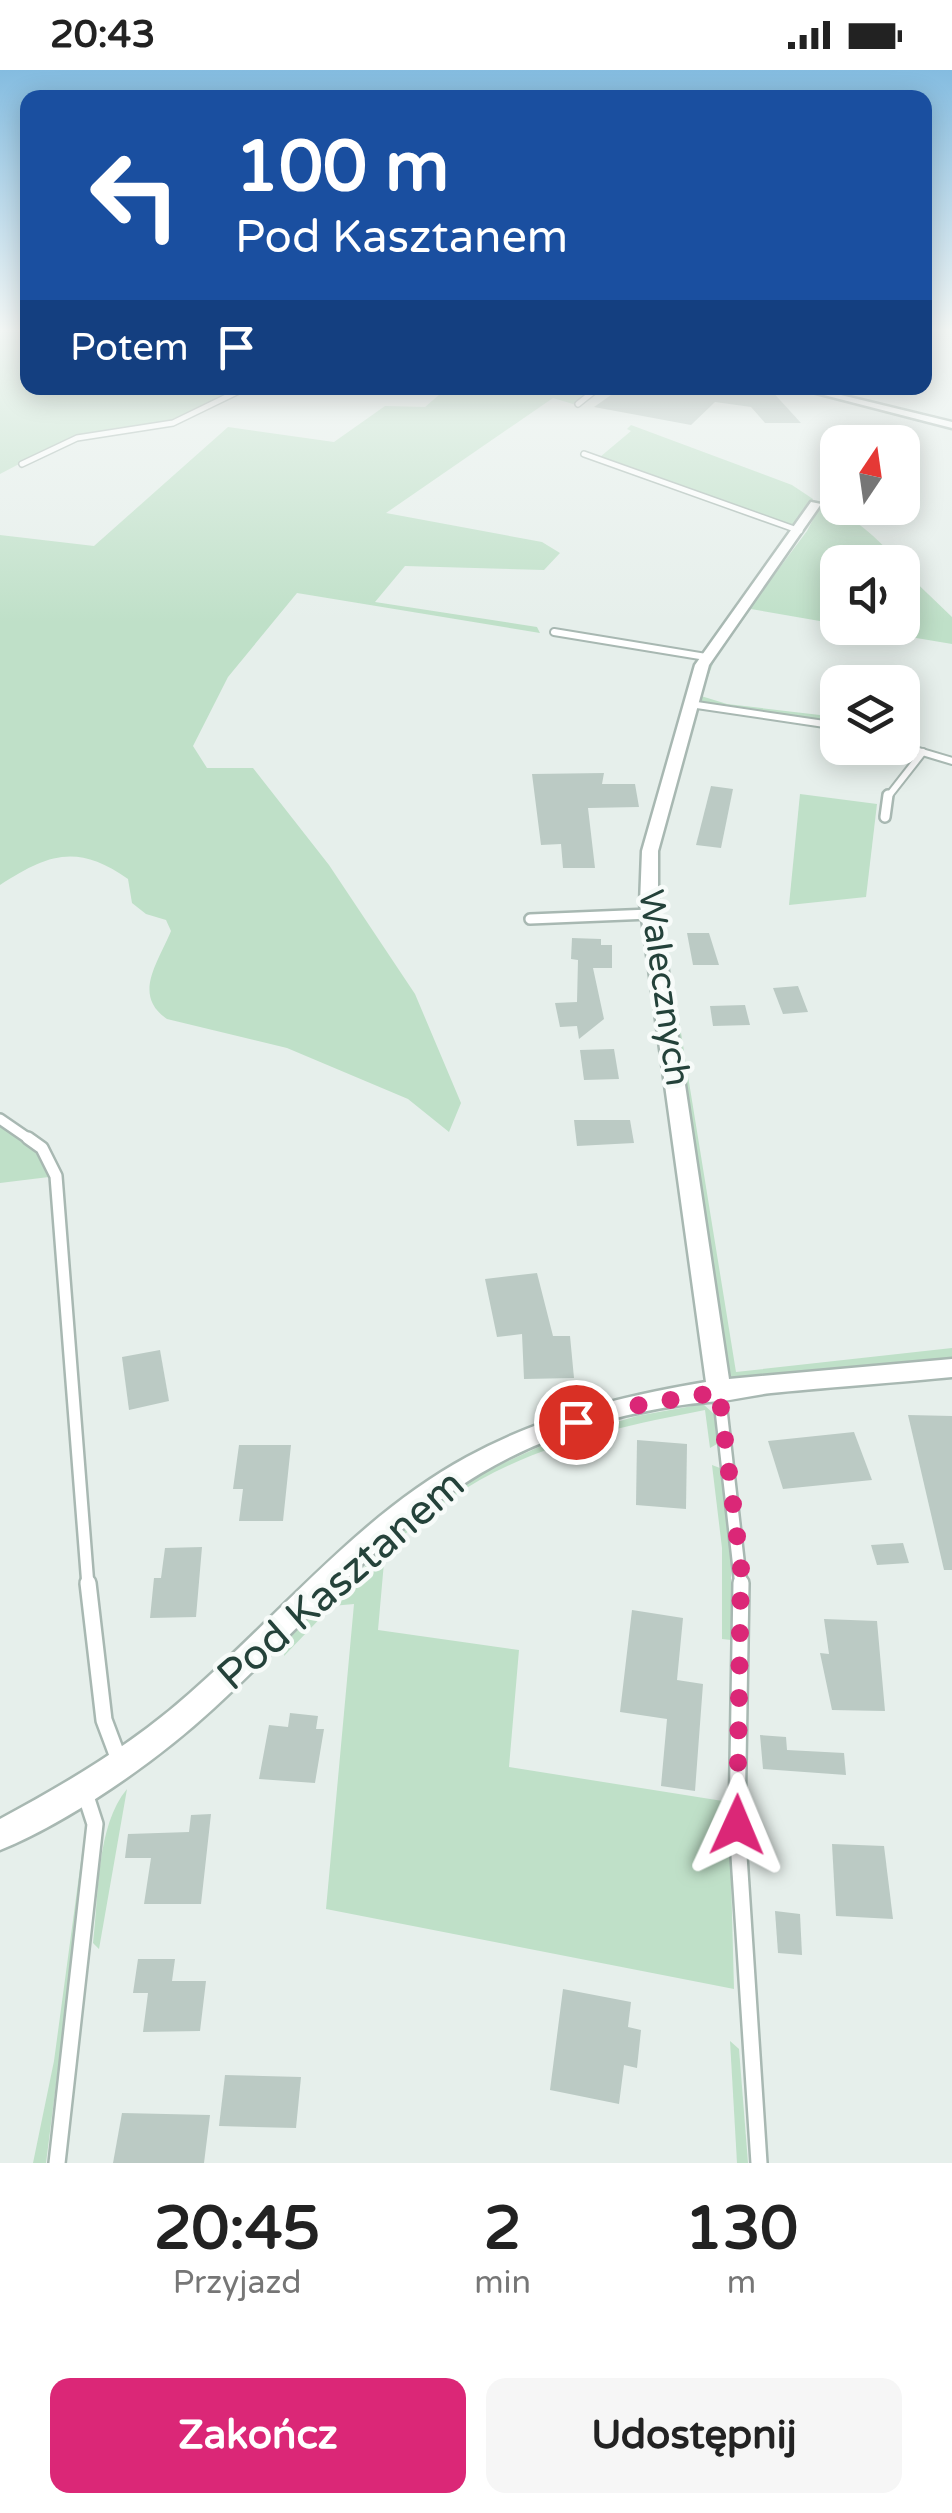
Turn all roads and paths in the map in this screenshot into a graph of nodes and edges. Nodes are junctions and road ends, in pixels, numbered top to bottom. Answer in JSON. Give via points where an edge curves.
{"nodes":[{"id":1,"x":143,"y":428,"type":"edge"},
{"id":2,"x":584,"y":454,"type":"dead end"},
{"id":3,"x":22,"y":464,"type":"dead end"},
{"id":4,"x":815,"y":504,"type":"dead end"},
{"id":5,"x":800,"y":531,"type":"junction"},
{"id":6,"x":554,"y":632,"type":"dead end"},
{"id":7,"x":706,"y":656,"type":"junction"},
{"id":8,"x":690,"y":704,"type":"junction"},
{"id":9,"x":820,"y":723,"type":"edge"},
{"id":10,"x":920,"y":751,"type":"edge"},
{"id":11,"x":923,"y":752,"type":"junction"},
{"id":12,"x":952,"y":761,"type":"edge"},
{"id":13,"x":885,"y":817,"type":"dead end"},
{"id":14,"x":650,"y":914,"type":"junction"},
{"id":15,"x":530,"y":919,"type":"dead end"},
{"id":16,"x":0,"y":1120,"type":"edge"},
{"id":17,"x":952,"y":1368,"type":"edge"},
{"id":18,"x":719,"y":1392,"type":"junction"},
{"id":19,"x":122,"y":1766,"type":"junction"},
{"id":20,"x":84,"y":1790,"type":"junction"},
{"id":21,"x":0,"y":1835,"type":"edge"},
{"id":22,"x":57,"y":2163,"type":"edge"},
{"id":23,"x":759,"y":2163,"type":"edge"}],
"edges":[{"from":1,"to":3,"type":"lane","via":[[77,438]]},
{"from":2,"to":5,"type":"lane"},
{"from":4,"to":5,"type":"street","name":"Walecznych"},
{"from":5,"to":7,"type":"street","name":"Walecznych"},
{"from":6,"to":7,"type":"lane"},
{"from":7,"to":8,"type":"street","name":"Walecznych"},
{"from":8,"to":9,"type":"lane"},
{"from":8,"to":14,"type":"street","name":"Walecznych","via":[[650,851]]},
{"from":10,"to":11,"type":"lane"},
{"from":11,"to":12,"type":"lane"},
{"from":11,"to":13,"type":"lane","via":[[888,792]]},
{"from":14,"to":15,"type":"lane"},
{"from":14,"to":18,"type":"street","name":"Walecznych"},
{"from":16,"to":19,"type":"lane","via":[[42,1148],[56,1176],[82,1530],[104,1720]]},
{"from":17,"to":18,"type":"street","name":"Pod Kasztanem"},
{"from":18,"to":19,"type":"street","name":"Pod Kasztanem","via":[[597,1415],[476,1463],[378,1536]]},
{"from":18,"to":23,"type":"lane","via":[[741,1568],[737,1825]]},
{"from":19,"to":20,"type":"street","name":"Pod Kasztanem"},
{"from":20,"to":21,"type":"street","name":"Pod Kasztanem"},
{"from":20,"to":22,"type":"lane","via":[[95,1824]]}]}
